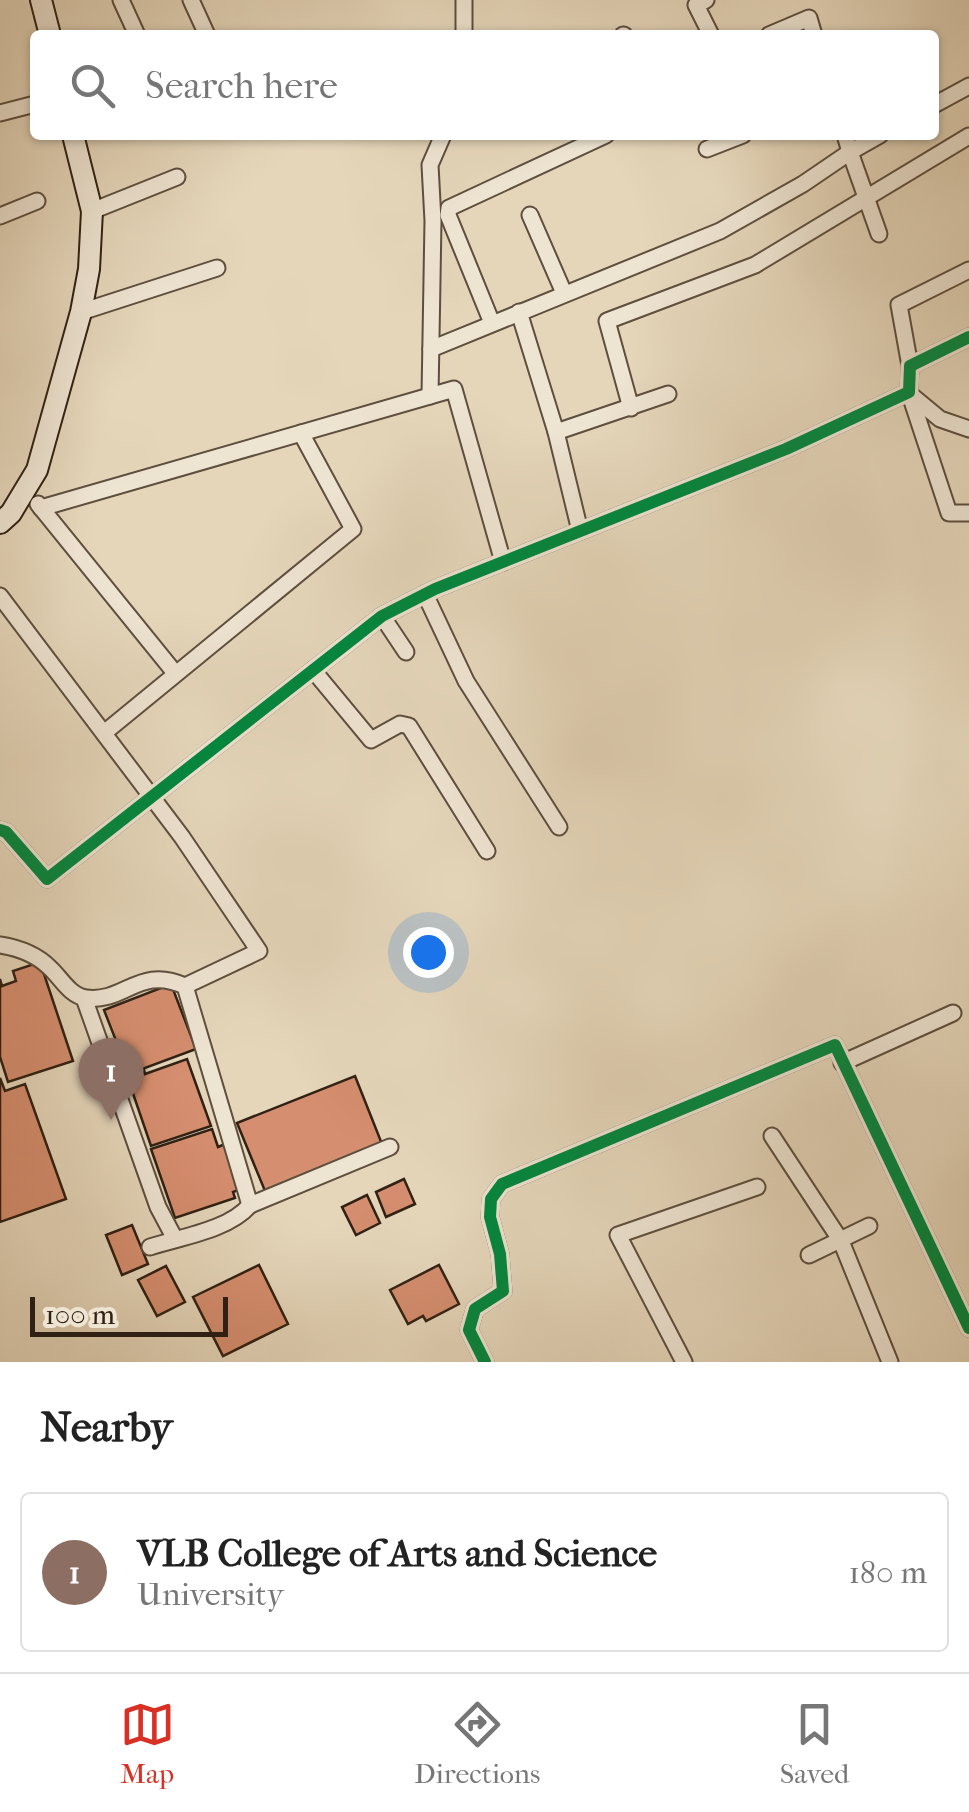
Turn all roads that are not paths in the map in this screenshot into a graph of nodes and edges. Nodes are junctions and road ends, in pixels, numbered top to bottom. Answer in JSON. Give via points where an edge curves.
{"nodes":[{"id":1,"x":41,"y":0,"type":"edge"},
{"id":2,"x":121,"y":0,"type":"edge"},
{"id":3,"x":191,"y":0,"type":"edge"},
{"id":4,"x":464,"y":0,"type":"edge"},
{"id":5,"x":699,"y":2,"type":"edge"},
{"id":6,"x":49,"y":30,"type":"edge"},
{"id":7,"x":135,"y":30,"type":"edge"},
{"id":8,"x":205,"y":30,"type":"edge"},
{"id":9,"x":464,"y":30,"type":"edge"},
{"id":10,"x":709,"y":30,"type":"edge"},
{"id":11,"x":781,"y":30,"type":"edge"},
{"id":12,"x":813,"y":30,"type":"edge"},
{"id":13,"x":969,"y":86,"type":"edge"},
{"id":14,"x":939,"y":102,"type":"edge"},
{"id":15,"x":30,"y":105,"type":"edge"},
{"id":16,"x":0,"y":113,"type":"edge"},
{"id":17,"x":969,"y":136,"type":"edge"},
{"id":18,"x":74,"y":140,"type":"edge"},
{"id":19,"x":441,"y":140,"type":"edge"},
{"id":20,"x":595,"y":140,"type":"edge"},
{"id":21,"x":730,"y":140,"type":"edge"},
{"id":22,"x":846,"y":140,"type":"edge"},
{"id":23,"x":871,"y":140,"type":"edge"},
{"id":24,"x":707,"y":149,"type":"dead end"},
{"id":25,"x":850,"y":152,"type":"junction"},
{"id":26,"x":177,"y":177,"type":"dead end"},
{"id":27,"x":866,"y":198,"type":"junction"},
{"id":28,"x":37,"y":201,"type":"dead end"},
{"id":29,"x":92,"y":211,"type":"junction"},
{"id":30,"x":530,"y":215,"type":"dead end"},
{"id":31,"x":0,"y":216,"type":"edge"},
{"id":32,"x":879,"y":234,"type":"dead end"},
{"id":33,"x":218,"y":268,"type":"dead end"},
{"id":34,"x":969,"y":270,"type":"edge"},
{"id":35,"x":564,"y":292,"type":"junction"},
{"id":36,"x":82,"y":312,"type":"junction"},
{"id":37,"x":518,"y":312,"type":"junction"},
{"id":38,"x":492,"y":323,"type":"junction"},
{"id":39,"x":969,"y":337,"type":"edge"},
{"id":40,"x":431,"y":349,"type":"junction"},
{"id":41,"x":910,"y":366,"type":"junction"},
{"id":42,"x":909,"y":392,"type":"junction"},
{"id":43,"x":668,"y":394,"type":"dead end"},
{"id":44,"x":430,"y":396,"type":"junction"},
{"id":45,"x":630,"y":408,"type":"junction"},
{"id":46,"x":969,"y":429,"type":"edge"},
{"id":47,"x":556,"y":432,"type":"junction"},
{"id":48,"x":301,"y":433,"type":"junction"},
{"id":49,"x":26,"y":489,"type":"junction"},
{"id":50,"x":41,"y":508,"type":"junction"},
{"id":51,"x":969,"y":513,"type":"edge"},
{"id":52,"x":0,"y":522,"type":"edge"},
{"id":53,"x":580,"y":531,"type":"junction"},
{"id":54,"x":503,"y":562,"type":"junction"},
{"id":55,"x":425,"y":594,"type":"junction"},
{"id":56,"x":0,"y":596,"type":"edge"},
{"id":57,"x":382,"y":616,"type":"junction"},
{"id":58,"x":406,"y":652,"type":"dead end"},
{"id":59,"x":313,"y":670,"type":"junction"},
{"id":60,"x":176,"y":672,"type":"junction"},
{"id":61,"x":104,"y":733,"type":"junction"},
{"id":62,"x":151,"y":796,"type":"junction"},
{"id":63,"x":559,"y":827,"type":"dead end"},
{"id":64,"x":0,"y":830,"type":"edge"},
{"id":65,"x":486,"y":850,"type":"dead end"},
{"id":66,"x":0,"y":945,"type":"edge"},
{"id":67,"x":186,"y":986,"type":"junction"},
{"id":68,"x":84,"y":998,"type":"junction"},
{"id":69,"x":953,"y":1013,"type":"dead end"},
{"id":70,"x":842,"y":1064,"type":"junction"},
{"id":71,"x":772,"y":1136,"type":"dead end"},
{"id":72,"x":390,"y":1147,"type":"dead end"},
{"id":73,"x":757,"y":1188,"type":"dead end"},
{"id":74,"x":250,"y":1205,"type":"junction"},
{"id":75,"x":869,"y":1226,"type":"dead end"},
{"id":76,"x":175,"y":1239,"type":"junction"},
{"id":77,"x":841,"y":1241,"type":"junction"},
{"id":78,"x":150,"y":1246,"type":"dead end"},
{"id":79,"x":809,"y":1254,"type":"dead end"},
{"id":80,"x":969,"y":1328,"type":"edge"},
{"id":81,"x":485,"y":1362,"type":"edge"},
{"id":82,"x":684,"y":1362,"type":"edge"},
{"id":83,"x":890,"y":1362,"type":"edge"}],
"edges":[{"from":1,"to":6,"type":"main road"},
{"from":2,"to":7,"type":"street"},
{"from":3,"to":8,"type":"street"},
{"from":4,"to":9,"type":"street"},
{"from":5,"to":10,"type":"street"},
{"from":11,"to":12,"type":"street","via":[[809,18]]},
{"from":13,"to":14,"type":"street"},
{"from":15,"to":16,"type":"street"},
{"from":17,"to":27,"type":"street"},
{"from":18,"to":29,"type":"main road"},
{"from":19,"to":40,"type":"street","via":[[430,165]]},
{"from":20,"to":38,"type":"street","via":[[449,208]]},
{"from":21,"to":24,"type":"street"},
{"from":22,"to":25,"type":"street"},
{"from":23,"to":25,"type":"street"},
{"from":25,"to":27,"type":"street"},
{"from":25,"to":35,"type":"street","via":[[720,230]]},
{"from":26,"to":29,"type":"street"},
{"from":27,"to":32,"type":"street"},
{"from":27,"to":45,"type":"street","via":[[756,265],[608,321]]},
{"from":28,"to":31,"type":"street"},
{"from":29,"to":36,"type":"main road"},
{"from":30,"to":35,"type":"street"},
{"from":33,"to":36,"type":"street"},
{"from":34,"to":41,"type":"street","via":[[900,305]]},
{"from":35,"to":37,"type":"street"},
{"from":36,"to":49,"type":"main road","via":[[38,470]]},
{"from":37,"to":38,"type":"street"},
{"from":37,"to":47,"type":"street"},
{"from":38,"to":40,"type":"street"},
{"from":39,"to":41,"type":"street"},
{"from":40,"to":44,"type":"street"},
{"from":41,"to":42,"type":"street"},
{"from":42,"to":46,"type":"street","via":[[927,411]]},
{"from":42,"to":51,"type":"street","via":[[949,513]]},
{"from":42,"to":53,"type":"street"},
{"from":43,"to":45,"type":"street"},
{"from":44,"to":48,"type":"street"},
{"from":44,"to":54,"type":"street","via":[[454,389]]},
{"from":45,"to":47,"type":"street"},
{"from":47,"to":53,"type":"street"},
{"from":48,"to":50,"type":"street"},
{"from":48,"to":60,"type":"street","via":[[354,530]]},
{"from":49,"to":50,"type":"street"},
{"from":49,"to":52,"type":"main road"},
{"from":50,"to":60,"type":"street"},
{"from":53,"to":54,"type":"street"},
{"from":54,"to":55,"type":"street"},
{"from":55,"to":57,"type":"street"},
{"from":55,"to":63,"type":"street","via":[[466,681]]},
{"from":56,"to":61,"type":"street"},
{"from":57,"to":58,"type":"street"},
{"from":57,"to":59,"type":"street"},
{"from":59,"to":62,"type":"street"},
{"from":59,"to":65,"type":"street","via":[[371,740],[408,726]]},
{"from":60,"to":61,"type":"street"},
{"from":61,"to":62,"type":"street"},
{"from":62,"to":64,"type":"street","via":[[47,879]]},
{"from":62,"to":67,"type":"street","via":[[259,952]]},
{"from":66,"to":68,"type":"street","via":[[33,955]]},
{"from":67,"to":68,"type":"street","via":[[166,978]]},
{"from":67,"to":74,"type":"street"},
{"from":68,"to":76,"type":"street"},
{"from":69,"to":70,"type":"street"},
{"from":70,"to":80,"type":"street"},
{"from":70,"to":81,"type":"street","via":[[835,1046],[502,1184],[490,1199],[490,1217],[503,1292],[475,1310],[469,1330]]},
{"from":71,"to":77,"type":"street"},
{"from":72,"to":74,"type":"street"},
{"from":73,"to":82,"type":"street","via":[[618,1235]]},
{"from":74,"to":76,"type":"street","via":[[242,1215]]},
{"from":75,"to":77,"type":"street"},
{"from":76,"to":78,"type":"street"},
{"from":77,"to":79,"type":"street"},
{"from":77,"to":83,"type":"street"}]}
